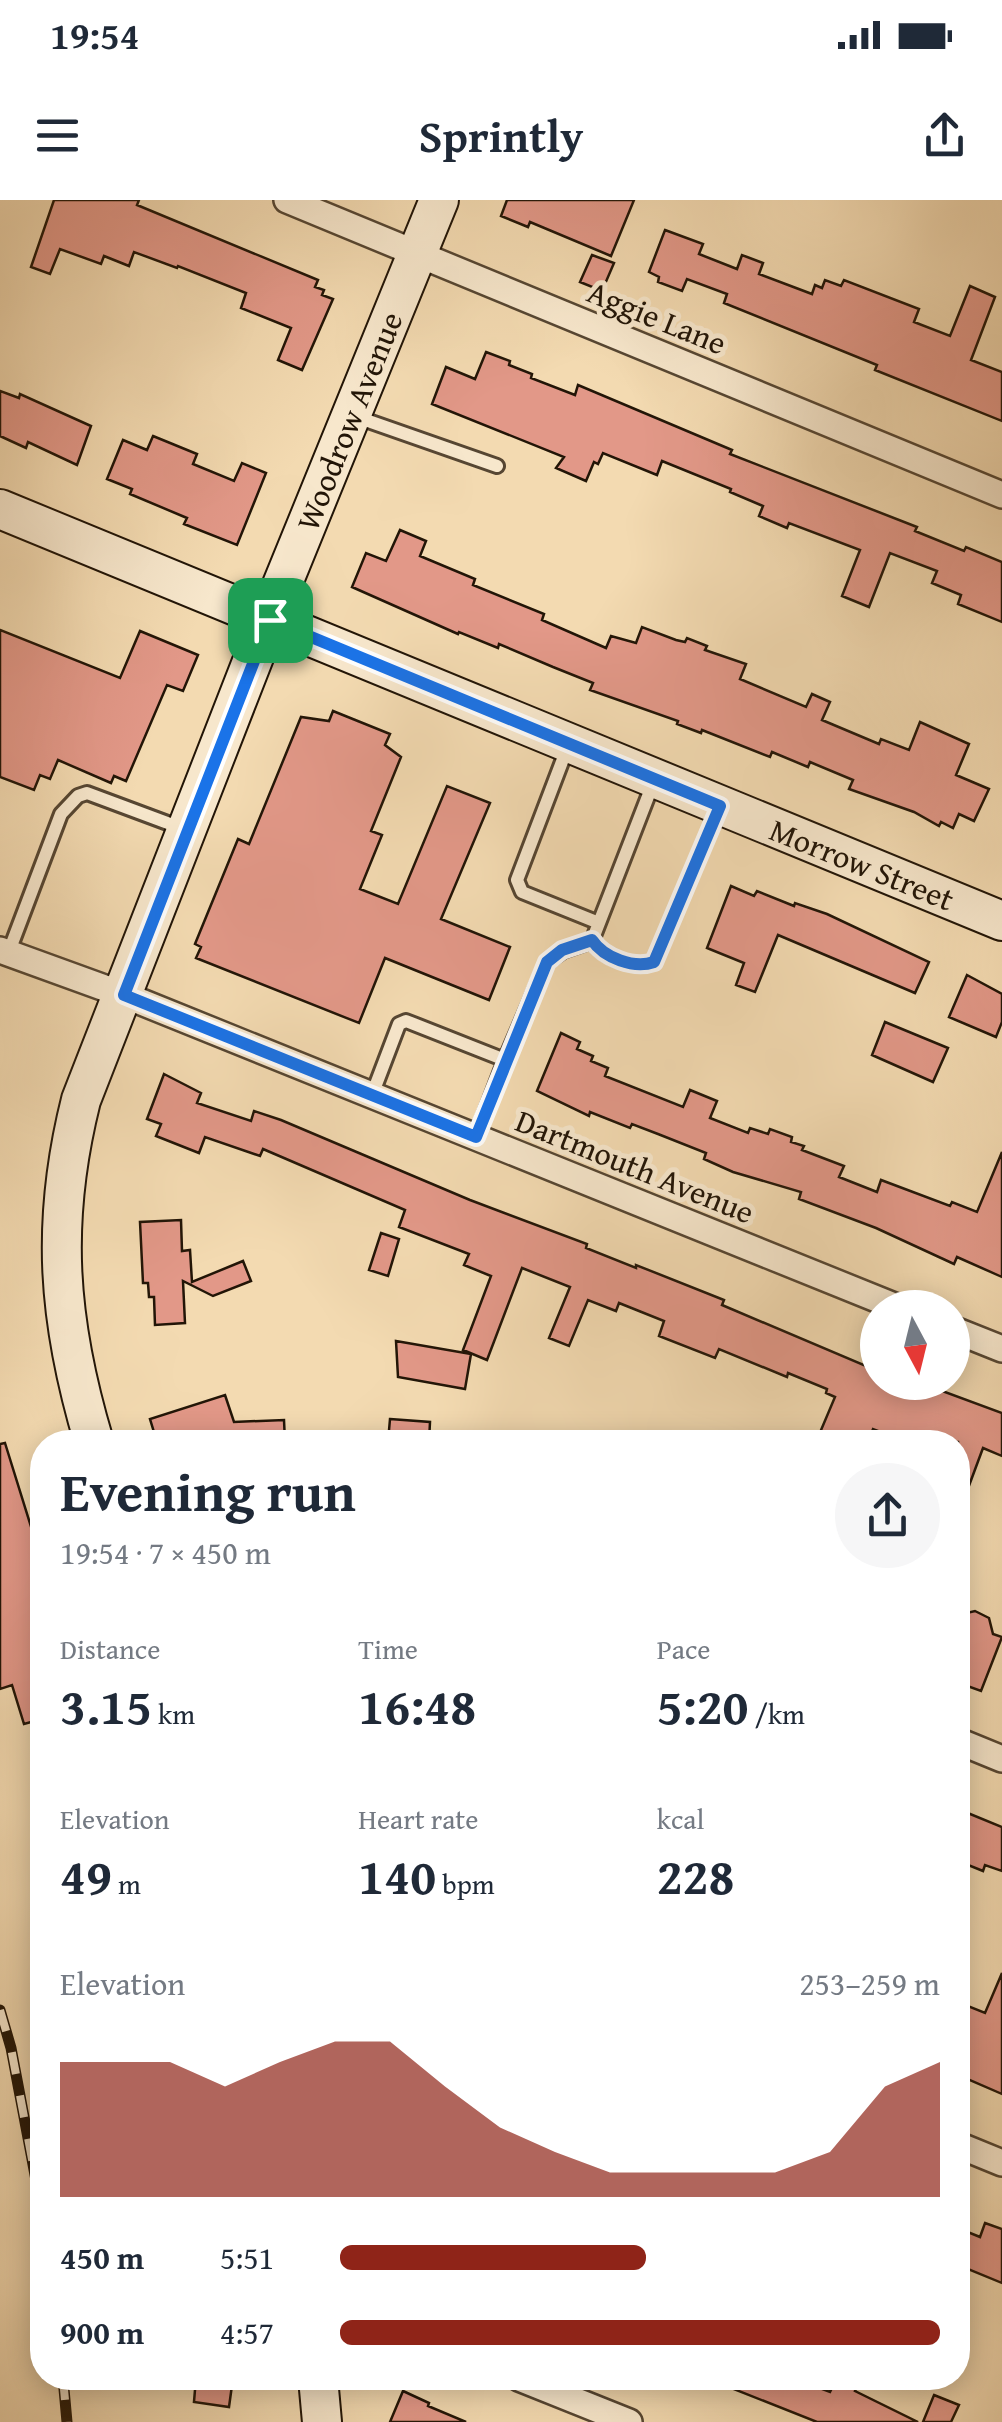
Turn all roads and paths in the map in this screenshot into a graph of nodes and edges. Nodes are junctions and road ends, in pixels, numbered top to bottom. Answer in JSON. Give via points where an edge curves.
{"nodes":[{"id":1,"x":287,"y":200,"type":"edge"},
{"id":2,"x":439,"y":200,"type":"edge"},
{"id":3,"x":418,"y":254,"type":"junction"},
{"id":4,"x":352,"y":415,"type":"junction"},
{"id":5,"x":498,"y":466,"type":"dead end"},
{"id":6,"x":1002,"y":495,"type":"edge"},
{"id":7,"x":0,"y":509,"type":"edge"},
{"id":8,"x":270,"y":620,"type":"junction"},
{"id":9,"x":569,"y":744,"type":"junction"},
{"id":10,"x":655,"y":779,"type":"junction"},
{"id":11,"x":720,"y":806,"type":"junction"},
{"id":12,"x":188,"y":830,"type":"junction"},
{"id":13,"x":1002,"y":922,"type":"edge"},
{"id":14,"x":599,"y":923,"type":"junction"},
{"id":15,"x":592,"y":940,"type":"junction"},
{"id":16,"x":4,"y":952,"type":"edge"},
{"id":17,"x":124,"y":995,"type":"junction"},
{"id":18,"x":506,"y":1060,"type":"junction"},
{"id":19,"x":372,"y":1095,"type":"junction"},
{"id":20,"x":476,"y":1137,"type":"junction"},
{"id":21,"x":860,"y":1292,"type":"edge"},
{"id":22,"x":970,"y":1336,"type":"edge"},
{"id":23,"x":1002,"y":1349,"type":"edge"},
{"id":24,"x":90,"y":1430,"type":"edge"},
{"id":25,"x":970,"y":1746,"type":"edge"},
{"id":26,"x":1002,"y":1759,"type":"edge"},
{"id":27,"x":970,"y":2149,"type":"edge"},
{"id":28,"x":1002,"y":2162,"type":"edge"},
{"id":29,"x":319,"y":2390,"type":"edge"},
{"id":30,"x":548,"y":2390,"type":"edge"},
{"id":31,"x":322,"y":2422,"type":"edge"},
{"id":32,"x":629,"y":2422,"type":"edge"}],
"edges":[{"from":1,"to":3,"type":"street","name":"Aggie Lane"},
{"from":2,"to":3,"type":"street","name":"Woodrow Avenue"},
{"from":3,"to":4,"type":"street","name":"Woodrow Avenue"},
{"from":3,"to":6,"type":"street","name":"Aggie Lane"},
{"from":4,"to":5,"type":"lane"},
{"from":4,"to":8,"type":"street","name":"Woodrow Avenue"},
{"from":7,"to":8,"type":"street","name":"Morrow Street"},
{"from":8,"to":9,"type":"street","name":"Morrow Street"},
{"from":8,"to":12,"type":"street","name":"Woodrow Avenue"},
{"from":9,"to":10,"type":"street","name":"Morrow Street"},
{"from":9,"to":14,"type":"lane","via":[[516,880],[522,892]]},
{"from":10,"to":11,"type":"street","name":"Morrow Street"},
{"from":10,"to":14,"type":"lane"},
{"from":11,"to":13,"type":"street","name":"Morrow Street"},
{"from":11,"to":15,"type":"lane","via":[[654,962],[641,967],[600,952]]},
{"from":12,"to":16,"type":"lane","via":[[87,793],[78,796],[61,814]]},
{"from":12,"to":17,"type":"street","name":"Woodrow Avenue"},
{"from":14,"to":15,"type":"lane"},
{"from":15,"to":18,"type":"lane","via":[[547,962]]},
{"from":16,"to":17,"type":"street","name":"Dartmouth Avenue"},
{"from":17,"to":19,"type":"street","name":"Dartmouth Avenue"},
{"from":17,"to":24,"type":"street","name":"Woodrow Avenue","via":[[81,1100],[60,1229],[63,1311]]},
{"from":18,"to":19,"type":"lane","via":[[406,1020]]},
{"from":18,"to":20,"type":"lane"},
{"from":19,"to":20,"type":"street","name":"Dartmouth Avenue"},
{"from":20,"to":21,"type":"street","name":"Dartmouth Avenue"},
{"from":22,"to":23,"type":"street"},
{"from":25,"to":26,"type":"street"},
{"from":27,"to":28,"type":"street"},
{"from":29,"to":31,"type":"street"},
{"from":30,"to":32,"type":"street"}]}
